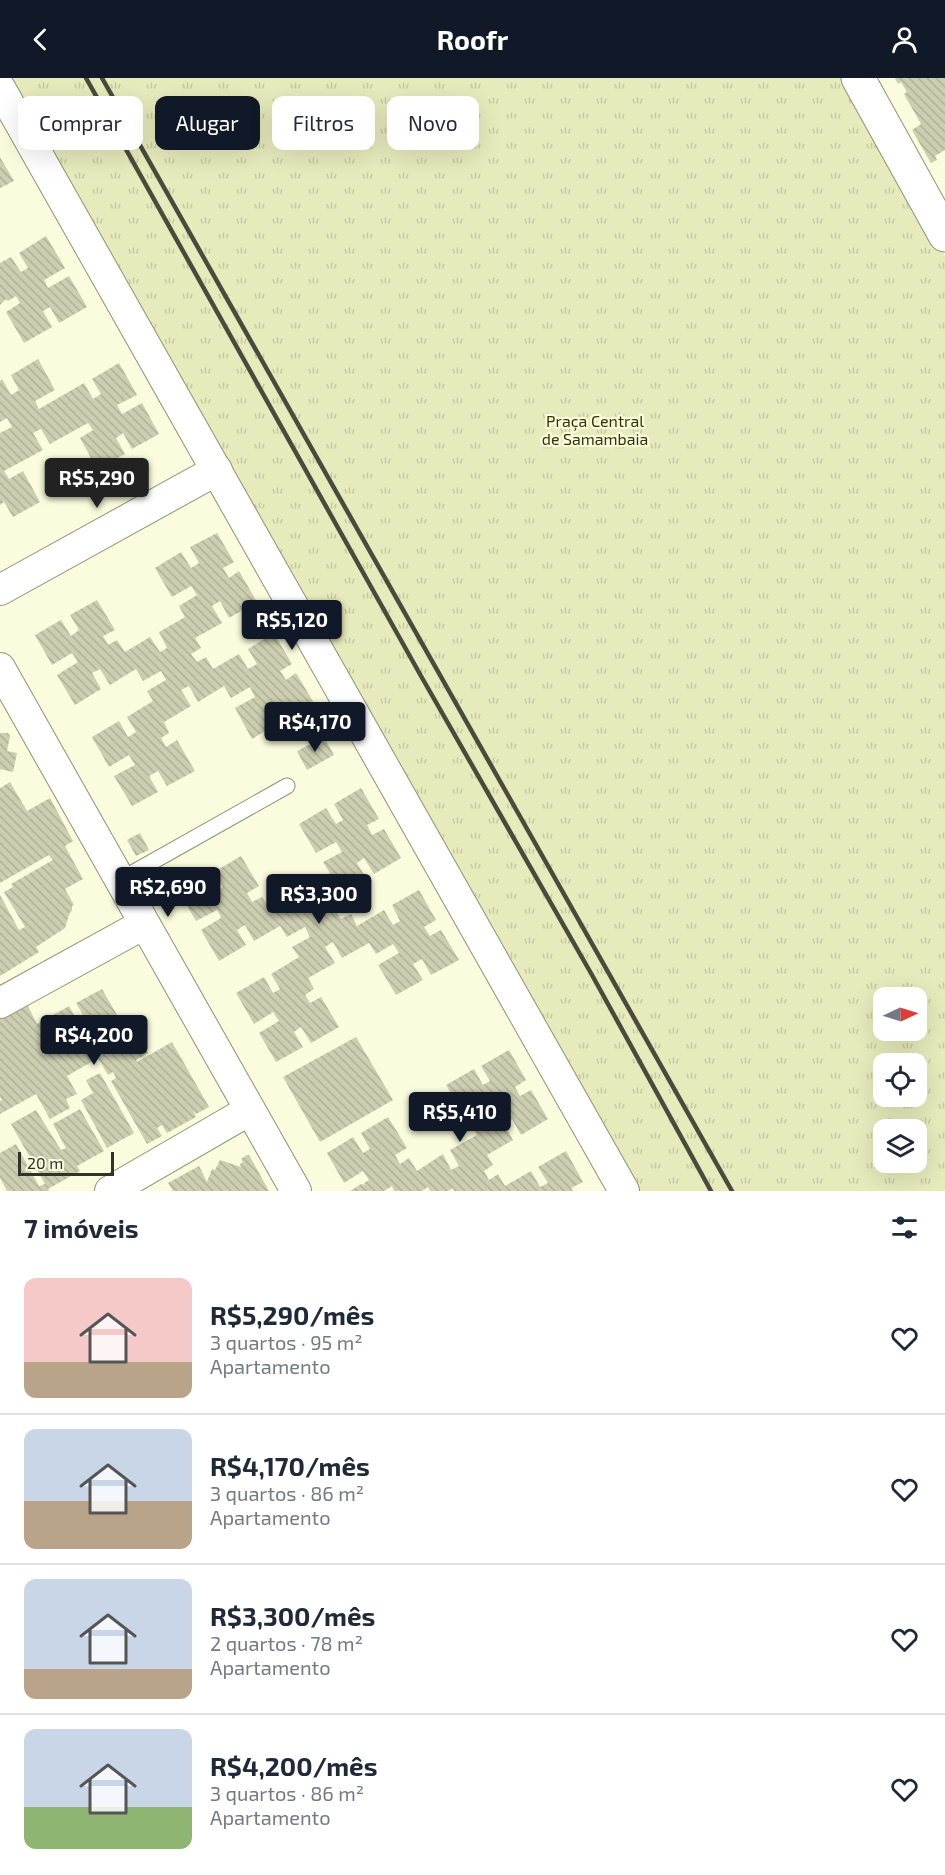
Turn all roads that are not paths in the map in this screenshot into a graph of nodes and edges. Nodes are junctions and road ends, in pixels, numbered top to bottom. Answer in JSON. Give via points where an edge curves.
{"nodes":[{"id":1,"x":858,"y":78,"type":"edge"},
{"id":2,"x":0,"y":88,"type":"edge"},
{"id":3,"x":945,"y":235,"type":"edge"},
{"id":4,"x":217,"y":470,"type":"junction"},
{"id":5,"x":0,"y":590,"type":"edge"},
{"id":6,"x":0,"y":668,"type":"edge"},
{"id":7,"x":7,"y":698,"type":"edge"},
{"id":8,"x":287,"y":786,"type":"dead end"},
{"id":9,"x":120,"y":880,"type":"junction"},
{"id":10,"x":144,"y":924,"type":"junction"},
{"id":11,"x":0,"y":1003,"type":"edge"},
{"id":12,"x":250,"y":1110,"type":"junction"},
{"id":13,"x":110,"y":1191,"type":"edge"},
{"id":14,"x":296,"y":1191,"type":"edge"},
{"id":15,"x":624,"y":1191,"type":"edge"}],
"edges":[{"from":1,"to":3,"type":"street"},
{"from":2,"to":4,"type":"street"},
{"from":4,"to":5,"type":"street"},
{"from":4,"to":15,"type":"street"},
{"from":6,"to":7,"type":"street"},
{"from":7,"to":9,"type":"street"},
{"from":8,"to":9,"type":"lane"},
{"from":9,"to":10,"type":"street"},
{"from":10,"to":11,"type":"street"},
{"from":10,"to":12,"type":"street"},
{"from":12,"to":13,"type":"street"},
{"from":12,"to":14,"type":"street"}]}
